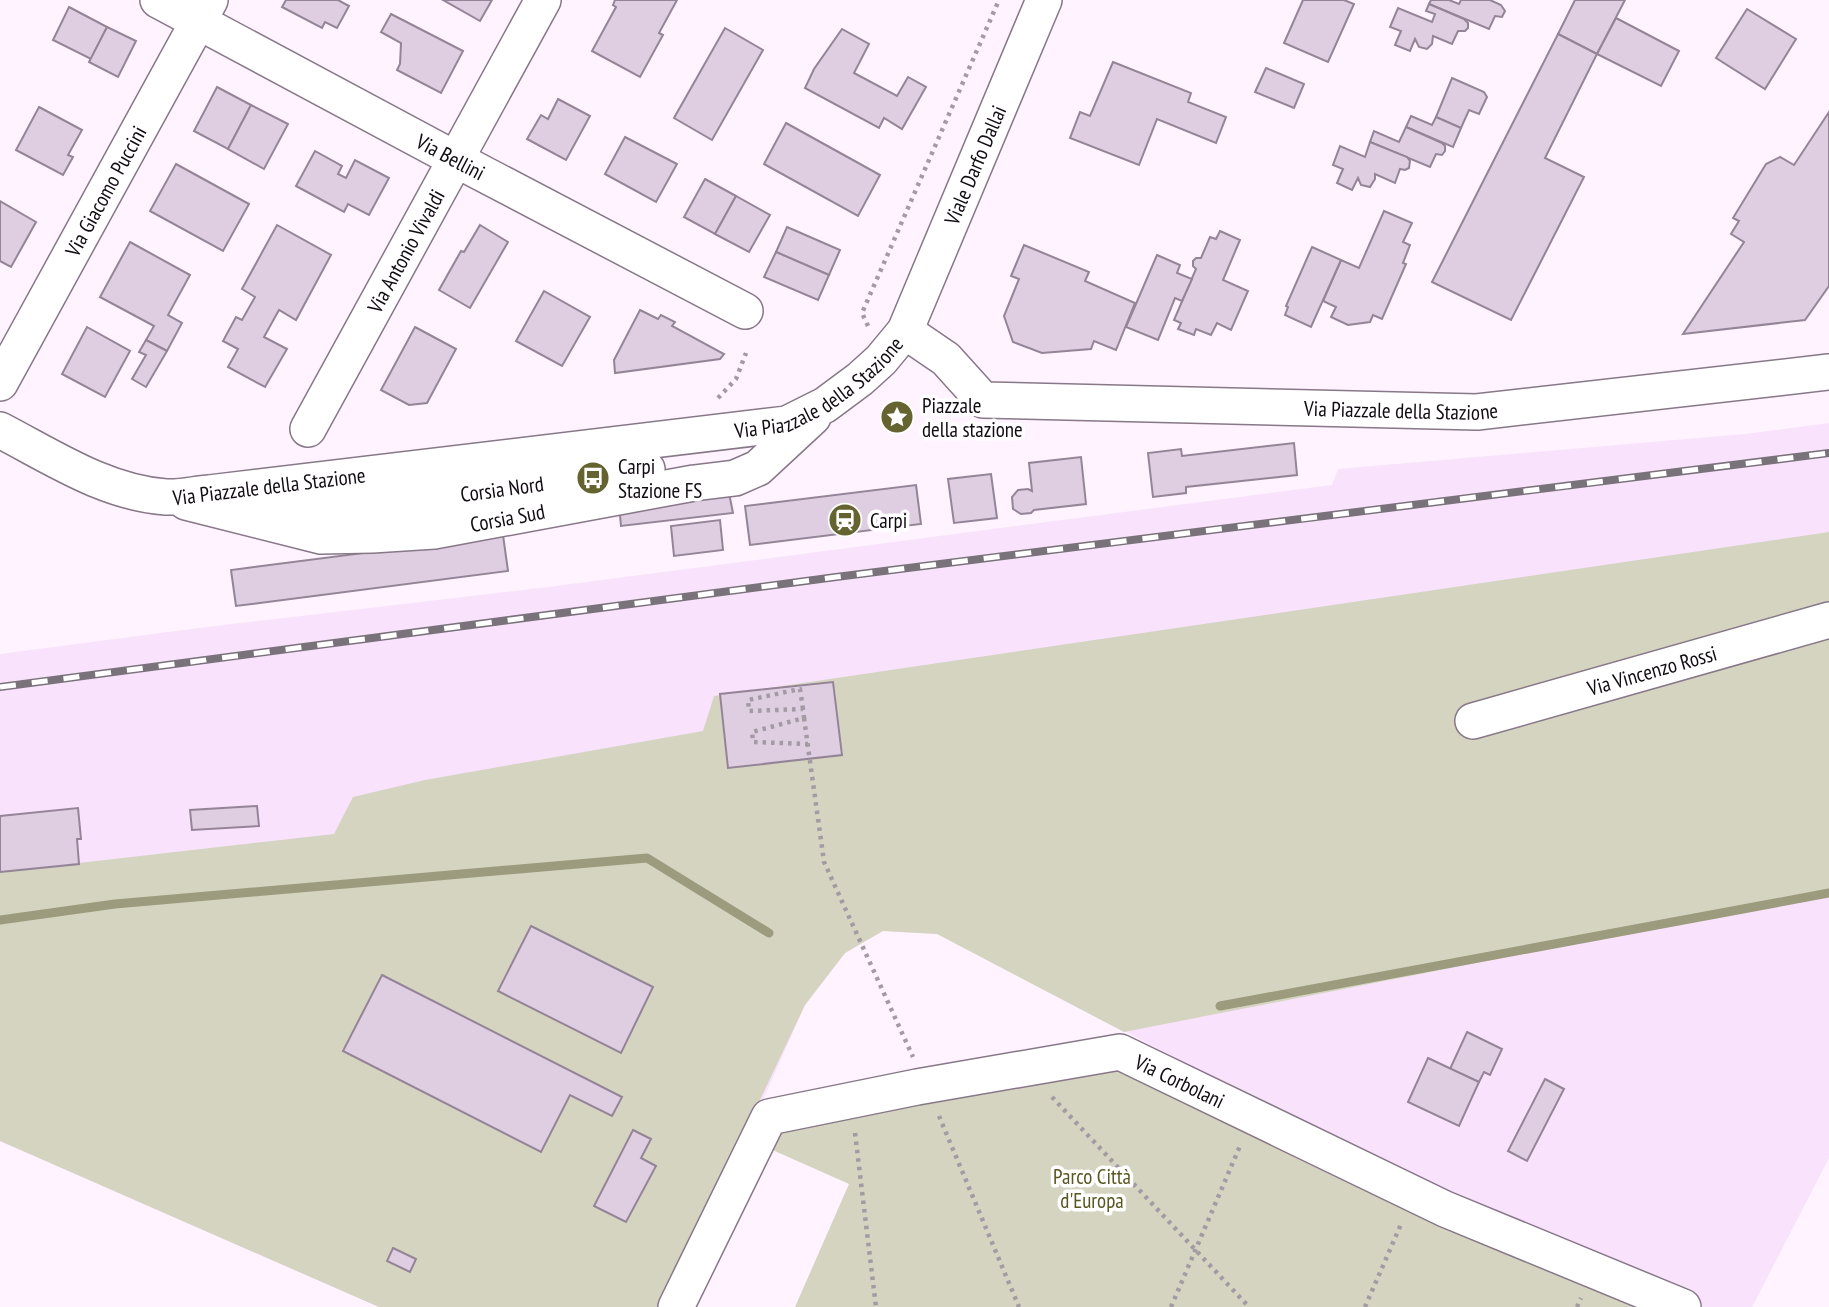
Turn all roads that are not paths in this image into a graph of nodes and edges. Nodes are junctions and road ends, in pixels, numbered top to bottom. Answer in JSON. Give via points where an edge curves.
{"nodes":[{"id":1,"x":158,"y":0,"type":"edge"},
{"id":2,"x":543,"y":0,"type":"edge"},
{"id":3,"x":1044,"y":0,"type":"edge"},
{"id":4,"x":204,"y":11,"type":"edge"},
{"id":5,"x":455,"y":159,"type":"junction"},
{"id":6,"x":746,"y":311,"type":"dead end"},
{"id":7,"x":905,"y":331,"type":"junction"},
{"id":8,"x":1829,"y":372,"type":"edge"},
{"id":9,"x":0,"y":383,"type":"edge"},
{"id":10,"x":825,"y":405,"type":"junction"},
{"id":11,"x":308,"y":429,"type":"dead end"},
{"id":12,"x":0,"y":430,"type":"edge"},
{"id":13,"x":166,"y":497,"type":"junction"},
{"id":14,"x":1829,"y":620,"type":"edge"},
{"id":15,"x":1473,"y":721,"type":"dead end"},
{"id":16,"x":676,"y":1307,"type":"edge"},
{"id":17,"x":1683,"y":1307,"type":"edge"}],
"edges":[{"from":1,"to":4,"type":"street","name":"Via Bellini"},
{"from":2,"to":5,"type":"street","name":"Via Antonio Vivaldi"},
{"from":3,"to":7,"type":"street","name":"Viale Darfo Dallai"},
{"from":4,"to":5,"type":"street","name":"Via Bellini"},
{"from":4,"to":9,"type":"street","name":"Via Giacomo Puccini"},
{"from":5,"to":6,"type":"street","name":"Via Bellini"},
{"from":5,"to":11,"type":"street","name":"Via Antonio Vivaldi"},
{"from":7,"to":8,"type":"street","name":"Via Piazzale della Stazione","via":[[946,359],[983,400],[1477,412]]},
{"from":7,"to":10,"type":"street","name":"Via Piazzale della Stazione","via":[[881,360]]},
{"from":10,"to":13,"type":"street","name":"Via Piazzale della Stazione","via":[[787,424]]},
{"from":10,"to":13,"type":"street","name":"Corsia Sud","via":[[758,468],[734,478],[434,531],[321,536]]},
{"from":12,"to":13,"type":"street","name":"Via Piazzale della Stazione","via":[[94,478]]},
{"from":14,"to":15,"type":"street","name":"Via Vincenzo Rossi"},
{"from":16,"to":17,"type":"street","name":"Via Corbolani","via":[[769,1117],[1119,1052],[1445,1209]]}]}
